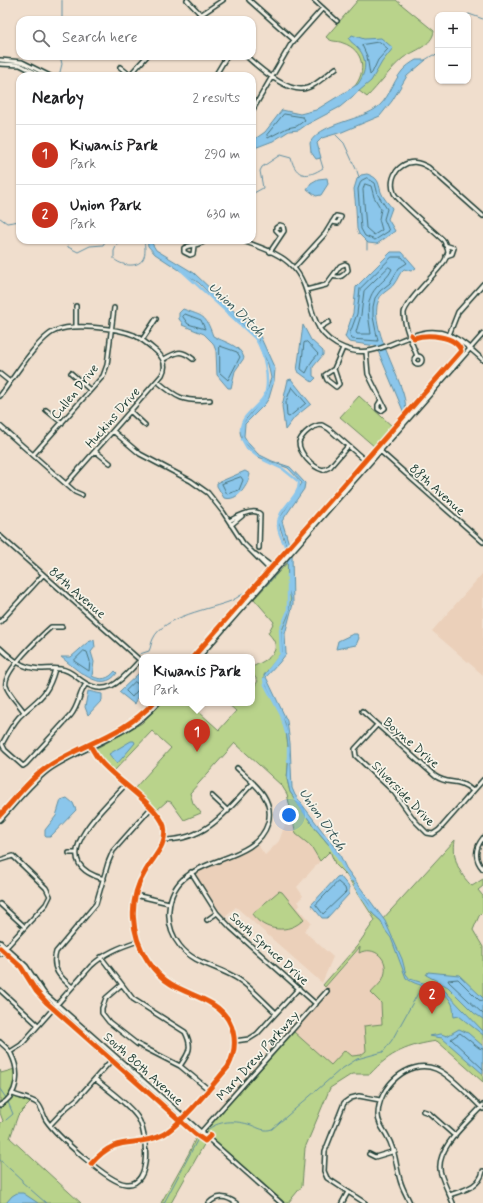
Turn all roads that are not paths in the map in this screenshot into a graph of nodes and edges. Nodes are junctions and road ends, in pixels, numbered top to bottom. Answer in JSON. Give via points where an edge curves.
{"nodes":[{"id":1,"x":187,"y":0,"type":"edge"},
{"id":2,"x":223,"y":0,"type":"edge"},
{"id":3,"x":249,"y":0,"type":"edge"},
{"id":4,"x":314,"y":0,"type":"edge"},
{"id":5,"x":323,"y":8,"type":"junction"},
{"id":6,"x":201,"y":16,"type":"joint"},
{"id":7,"x":337,"y":21,"type":"dead end"},
{"id":8,"x":294,"y":40,"type":"junction"},
{"id":9,"x":0,"y":60,"type":"edge"},
{"id":10,"x":144,"y":60,"type":"edge"},
{"id":11,"x":225,"y":60,"type":"edge"},
{"id":12,"x":251,"y":60,"type":"edge"},
{"id":13,"x":0,"y":64,"type":"edge"},
{"id":14,"x":120,"y":67,"type":"dead end"},
{"id":15,"x":336,"y":68,"type":"dead end"},
{"id":16,"x":34,"y":72,"type":"edge"},
{"id":17,"x":42,"y":72,"type":"edge"},
{"id":18,"x":126,"y":72,"type":"edge"},
{"id":19,"x":133,"y":72,"type":"edge"},
{"id":20,"x":218,"y":72,"type":"edge"},
{"id":21,"x":270,"y":75,"type":"junction"},
{"id":22,"x":256,"y":103,"type":"edge"},
{"id":23,"x":483,"y":216,"type":"edge"},
{"id":24,"x":332,"y":222,"type":"dead end"},
{"id":25,"x":281,"y":235,"type":"dead end"},
{"id":26,"x":202,"y":244,"type":"edge"},
{"id":27,"x":251,"y":244,"type":"edge"},
{"id":28,"x":445,"y":245,"type":"junction"},
{"id":29,"x":194,"y":246,"type":"dead end"},
{"id":30,"x":270,"y":252,"type":"junction"},
{"id":31,"x":446,"y":256,"type":"junction"},
{"id":32,"x":294,"y":268,"type":"junction"},
{"id":33,"x":333,"y":276,"type":"junction"},
{"id":34,"x":483,"y":284,"type":"edge"},
{"id":35,"x":306,"y":290,"type":"junction"},
{"id":36,"x":76,"y":306,"type":"dead end"},
{"id":37,"x":114,"y":308,"type":"dead end"},
{"id":38,"x":156,"y":318,"type":"dead end"},
{"id":39,"x":329,"y":322,"type":"dead end"},
{"id":40,"x":76,"y":327,"type":"junction"},
{"id":41,"x":319,"y":328,"type":"junction"},
{"id":42,"x":111,"y":331,"type":"junction"},
{"id":43,"x":483,"y":334,"type":"edge"},
{"id":44,"x":410,"y":335,"type":"junction"},
{"id":45,"x":449,"y":335,"type":"junction"},
{"id":46,"x":142,"y":340,"type":"junction"},
{"id":47,"x":343,"y":348,"type":"junction"},
{"id":48,"x":470,"y":349,"type":"junction"},
{"id":49,"x":366,"y":352,"type":"junction"},
{"id":50,"x":417,"y":356,"type":"dead end"},
{"id":51,"x":193,"y":359,"type":"dead end"},
{"id":52,"x":164,"y":360,"type":"junction"},
{"id":53,"x":483,"y":360,"type":"edge"},
{"id":54,"x":334,"y":369,"type":"junction"},
{"id":55,"x":71,"y":373,"type":"dead end"},
{"id":56,"x":0,"y":374,"type":"edge"},
{"id":57,"x":156,"y":381,"type":"junction"},
{"id":58,"x":10,"y":382,"type":"junction"},
{"id":59,"x":90,"y":390,"type":"junction"},
{"id":60,"x":0,"y":396,"type":"edge"},
{"id":61,"x":210,"y":400,"type":"dead end"},
{"id":62,"x":381,"y":400,"type":"dead end"},
{"id":63,"x":46,"y":410,"type":"dead end"},
{"id":64,"x":130,"y":411,"type":"junction"},
{"id":65,"x":62,"y":423,"type":"junction"},
{"id":66,"x":145,"y":425,"type":"dead end"},
{"id":67,"x":0,"y":426,"type":"edge"},
{"id":68,"x":113,"y":430,"type":"junction"},
{"id":69,"x":348,"y":446,"type":"junction"},
{"id":70,"x":379,"y":450,"type":"junction"},
{"id":71,"x":95,"y":451,"type":"junction"},
{"id":72,"x":33,"y":455,"type":"junction"},
{"id":73,"x":110,"y":463,"type":"dead end"},
{"id":74,"x":368,"y":463,"type":"junction"},
{"id":75,"x":66,"y":484,"type":"junction"},
{"id":76,"x":82,"y":495,"type":"dead end"},
{"id":77,"x":242,"y":516,"type":"junction"},
{"id":78,"x":229,"y":521,"type":"junction"},
{"id":79,"x":231,"y":525,"type":"junction"},
{"id":80,"x":0,"y":536,"type":"edge"},
{"id":81,"x":483,"y":542,"type":"edge"},
{"id":82,"x":259,"y":548,"type":"dead end"},
{"id":83,"x":253,"y":553,"type":"junction"},
{"id":84,"x":275,"y":569,"type":"junction"},
{"id":85,"x":272,"y":572,"type":"junction"},
{"id":86,"x":43,"y":575,"type":"junction"},
{"id":87,"x":0,"y":622,"type":"edge"},
{"id":88,"x":62,"y":627,"type":"dead end"},
{"id":89,"x":0,"y":648,"type":"edge"},
{"id":90,"x":202,"y":654,"type":"edge"},
{"id":91,"x":139,"y":659,"type":"edge"},
{"id":92,"x":17,"y":663,"type":"junction"},
{"id":93,"x":139,"y":663,"type":"edge"},
{"id":94,"x":55,"y":669,"type":"junction"},
{"id":95,"x":86,"y":684,"type":"junction"},
{"id":96,"x":155,"y":706,"type":"edge"},
{"id":97,"x":24,"y":712,"type":"junction"},
{"id":98,"x":362,"y":712,"type":"dead end"},
{"id":99,"x":377,"y":725,"type":"junction"},
{"id":100,"x":91,"y":747,"type":"junction"},
{"id":101,"x":237,"y":768,"type":"dead end"},
{"id":102,"x":483,"y":780,"type":"edge"},
{"id":103,"x":253,"y":783,"type":"junction"},
{"id":104,"x":125,"y":785,"type":"junction"},
{"id":105,"x":473,"y":791,"type":"junction"},
{"id":106,"x":212,"y":796,"type":"dead end"},
{"id":107,"x":151,"y":808,"type":"junction"},
{"id":108,"x":228,"y":811,"type":"junction"},
{"id":109,"x":0,"y":820,"type":"edge"},
{"id":110,"x":483,"y":838,"type":"edge"},
{"id":111,"x":164,"y":840,"type":"junction"},
{"id":112,"x":69,"y":853,"type":"dead end"},
{"id":113,"x":76,"y":853,"type":"junction"},
{"id":114,"x":0,"y":860,"type":"edge"},
{"id":115,"x":483,"y":868,"type":"edge"},
{"id":116,"x":192,"y":872,"type":"junction"},
{"id":117,"x":104,"y":879,"type":"junction"},
{"id":118,"x":135,"y":895,"type":"junction"},
{"id":119,"x":170,"y":902,"type":"junction"},
{"id":120,"x":0,"y":904,"type":"edge"},
{"id":121,"x":217,"y":913,"type":"junction"},
{"id":122,"x":207,"y":920,"type":"dead end"},
{"id":123,"x":25,"y":927,"type":"junction"},
{"id":124,"x":138,"y":941,"type":"junction"},
{"id":125,"x":0,"y":942,"type":"edge"},
{"id":126,"x":6,"y":947,"type":"junction"},
{"id":127,"x":0,"y":954,"type":"edge"},
{"id":128,"x":101,"y":957,"type":"junction"},
{"id":129,"x":122,"y":985,"type":"junction"},
{"id":130,"x":72,"y":987,"type":"junction"},
{"id":131,"x":299,"y":988,"type":"junction"},
{"id":132,"x":0,"y":990,"type":"edge"},
{"id":133,"x":327,"y":991,"type":"dead end"},
{"id":134,"x":56,"y":1004,"type":"junction"},
{"id":135,"x":316,"y":1004,"type":"junction"},
{"id":136,"x":276,"y":1013,"type":"junction"},
{"id":137,"x":38,"y":1025,"type":"junction"},
{"id":138,"x":235,"y":1041,"type":"junction"},
{"id":139,"x":0,"y":1042,"type":"edge"},
{"id":140,"x":10,"y":1052,"type":"junction"},
{"id":141,"x":115,"y":1056,"type":"junction"},
{"id":142,"x":180,"y":1066,"type":"junction"},
{"id":143,"x":95,"y":1079,"type":"junction"},
{"id":144,"x":208,"y":1089,"type":"junction"},
{"id":145,"x":13,"y":1094,"type":"junction"},
{"id":146,"x":380,"y":1100,"type":"junction"},
{"id":147,"x":0,"y":1105,"type":"edge"},
{"id":148,"x":482,"y":1107,"type":"edge"},
{"id":149,"x":423,"y":1111,"type":"dead end"},
{"id":150,"x":184,"y":1117,"type":"junction"},
{"id":151,"x":50,"y":1125,"type":"junction"},
{"id":152,"x":201,"y":1132,"type":"junction"},
{"id":153,"x":455,"y":1136,"type":"junction"},
{"id":154,"x":143,"y":1140,"type":"junction"},
{"id":155,"x":395,"y":1151,"type":"junction"},
{"id":156,"x":369,"y":1154,"type":"dead end"},
{"id":157,"x":90,"y":1164,"type":"junction"},
{"id":158,"x":483,"y":1171,"type":"edge"},
{"id":159,"x":348,"y":1192,"type":"junction"},
{"id":160,"x":450,"y":1195,"type":"junction"},
{"id":161,"x":209,"y":1203,"type":"edge"},
{"id":162,"x":236,"y":1203,"type":"edge"},
{"id":163,"x":281,"y":1203,"type":"edge"},
{"id":164,"x":342,"y":1203,"type":"edge"},
{"id":165,"x":365,"y":1203,"type":"edge"},
{"id":166,"x":410,"y":1203,"type":"edge"},
{"id":167,"x":453,"y":1203,"type":"edge"}],
"edges":[{"from":1,"to":6,"type":"street"},
{"from":2,"to":6,"type":"street"},
{"from":3,"to":8,"type":"street"},
{"from":4,"to":5,"type":"street"},
{"from":5,"to":7,"type":"street"},
{"from":5,"to":8,"type":"street"},
{"from":8,"to":21,"type":"street"},
{"from":9,"to":17,"type":"street","via":[[22,62]]},
{"from":10,"to":19,"type":"street"},
{"from":11,"to":20,"type":"street"},
{"from":12,"to":21,"type":"street"},
{"from":13,"to":16,"type":"street","via":[[20,65]]},
{"from":14,"to":18,"type":"street"},
{"from":15,"to":21,"type":"street","via":[[303,89],[293,88]]},
{"from":21,"to":22,"type":"street"},
{"from":23,"to":28,"type":"street","via":[[428,167],[419,162],[407,162],[400,167],[392,182],[394,194],[444,241]]},
{"from":24,"to":32,"type":"street","via":[[325,234]]},
{"from":25,"to":30,"type":"street"},
{"from":26,"to":29,"type":"street"},
{"from":27,"to":30,"type":"street"},
{"from":28,"to":31,"type":"street","via":[[448,251]]},
{"from":28,"to":31,"type":"street","via":[[454,248],[452,254]]},
{"from":30,"to":32,"type":"street","via":[[282,257]]},
{"from":31,"to":44,"type":"street","via":[[429,282],[406,306],[404,319]]},
{"from":32,"to":35,"type":"street"},
{"from":33,"to":33,"type":"street","via":[[343,264],[347,265],[348,270],[344,275],[336,278]]},
{"from":33,"to":35,"type":"street","via":[[326,285]]},
{"from":34,"to":45,"type":"street","via":[[458,312]]},
{"from":35,"to":41,"type":"street","via":[[310,308]]},
{"from":36,"to":40,"type":"street"},
{"from":37,"to":42,"type":"street","name":"Cullen Drive"},
{"from":38,"to":46,"type":"street"},
{"from":39,"to":41,"type":"street"},
{"from":40,"to":42,"type":"street"},
{"from":40,"to":58,"type":"street","via":[[54,331],[45,338]]},
{"from":41,"to":47,"type":"street"},
{"from":42,"to":46,"type":"street","via":[[128,333]]},
{"from":42,"to":59,"type":"street","name":"Cullen Drive","via":[[107,365],[103,376]]},
{"from":43,"to":48,"type":"street"},
{"from":44,"to":45,"type":"street","via":[[423,332]]},
{"from":44,"to":49,"type":"street","via":[[386,347]]},
{"from":44,"to":50,"type":"street"},
{"from":45,"to":48,"type":"street"},
{"from":46,"to":52,"type":"street"},
{"from":47,"to":49,"type":"street"},
{"from":47,"to":54,"type":"street"},
{"from":48,"to":53,"type":"street"},
{"from":48,"to":70,"type":"street"},
{"from":49,"to":62,"type":"street","via":[[368,374]]},
{"from":51,"to":52,"type":"street","via":[[183,352],[177,352]]},
{"from":52,"to":57,"type":"street","name":"Huckins Drive","via":[[164,372]]},
{"from":54,"to":54,"type":"street","via":[[326,375],[327,380],[336,387],[339,384]]},
{"from":55,"to":59,"type":"street"},
{"from":56,"to":58,"type":"street"},
{"from":57,"to":61,"type":"street","via":[[172,395],[183,400]]},
{"from":57,"to":64,"type":"street","name":"Huckins Drive"},
{"from":58,"to":60,"type":"street"},
{"from":59,"to":65,"type":"street","name":"Cullen Drive"},
{"from":63,"to":65,"type":"street"},
{"from":64,"to":66,"type":"street"},
{"from":64,"to":68,"type":"street","name":"Huckins Drive"},
{"from":65,"to":72,"type":"street","name":"Cullen Drive"},
{"from":67,"to":72,"type":"street"},
{"from":68,"to":71,"type":"street","name":"Huckins Drive"},
{"from":68,"to":78,"type":"street","via":[[146,459],[200,487],[216,501]]},
{"from":69,"to":69,"type":"street","via":[[322,425],[313,427],[299,442],[303,454],[316,467],[323,470],[330,467]]},
{"from":69,"to":74,"type":"street"},
{"from":70,"to":74,"type":"street"},
{"from":70,"to":81,"type":"street","name":"88th Avenue"},
{"from":71,"to":73,"type":"street"},
{"from":71,"to":75,"type":"street","name":"Huckins Drive"},
{"from":72,"to":75,"type":"street"},
{"from":74,"to":84,"type":"street"},
{"from":75,"to":76,"type":"street"},
{"from":77,"to":78,"type":"street"},
{"from":77,"to":79,"type":"street"},
{"from":77,"to":82,"type":"street","via":[[253,510],[260,514]]},
{"from":78,"to":79,"type":"street"},
{"from":79,"to":83,"type":"street"},
{"from":80,"to":86,"type":"street","name":"84th Avenue"},
{"from":83,"to":84,"type":"street"},
{"from":83,"to":85,"type":"street"},
{"from":84,"to":85,"type":"street"},
{"from":85,"to":90,"type":"street"},
{"from":86,"to":87,"type":"street"},
{"from":86,"to":91,"type":"street","name":"84th Avenue"},
{"from":88,"to":92,"type":"street","via":[[51,627]]},
{"from":89,"to":92,"type":"street"},
{"from":92,"to":94,"type":"street","via":[[27,668]]},
{"from":92,"to":97,"type":"street","via":[[6,680],[6,685]]},
{"from":93,"to":95,"type":"street","via":[[116,684],[104,688],[94,688]]},
{"from":94,"to":95,"type":"street","via":[[70,671]]},
{"from":94,"to":97,"type":"street","via":[[46,693]]},
{"from":95,"to":97,"type":"street","via":[[81,690],[77,708],[72,715],[23,766],[2,744]]},
{"from":96,"to":100,"type":"street","via":[[131,727]]},
{"from":98,"to":99,"type":"street","name":"Boyne Drive"},
{"from":99,"to":105,"type":"street","name":"Boyne Drive","via":[[439,779],[462,782]]},
{"from":99,"to":105,"type":"street","name":"Silverside Drive","via":[[355,749],[356,756],[394,792],[424,832],[436,832]]},
{"from":100,"to":104,"type":"street","via":[[102,764]]},
{"from":100,"to":109,"type":"street","via":[[49,769]]},
{"from":101,"to":103,"type":"street"},
{"from":102,"to":105,"type":"street","name":"Silverside Drive"},
{"from":103,"to":108,"type":"street"},
{"from":103,"to":116,"type":"street","via":[[264,794],[268,806],[268,821],[263,834],[244,850]]},
{"from":104,"to":107,"type":"street"},
{"from":104,"to":113,"type":"street","via":[[83,833]]},
{"from":106,"to":108,"type":"street"},
{"from":107,"to":111,"type":"street","via":[[163,824]]},
{"from":107,"to":117,"type":"street","via":[[113,851]]},
{"from":108,"to":111,"type":"street","via":[[208,828],[178,840]]},
{"from":110,"to":115,"type":"street","via":[[476,852]]},
{"from":111,"to":118,"type":"street","via":[[144,872]]},
{"from":112,"to":113,"type":"street"},
{"from":113,"to":117,"type":"street","via":[[85,871]]},
{"from":114,"to":123,"type":"street","via":[[12,856],[50,894],[48,902]]},
{"from":116,"to":119,"type":"street","via":[[175,890]]},
{"from":116,"to":121,"type":"street","name":"South Spruce Drive"},
{"from":117,"to":130,"type":"street","via":[[93,910],[56,952],[56,970]]},
{"from":118,"to":119,"type":"street"},
{"from":118,"to":124,"type":"street","via":[[134,921]]},
{"from":119,"to":136,"type":"street","via":[[169,923],[180,947],[193,957],[239,980]]},
{"from":120,"to":123,"type":"street"},
{"from":121,"to":122,"type":"street"},
{"from":121,"to":131,"type":"street","name":"South Spruce Drive"},
{"from":123,"to":126,"type":"street"},
{"from":124,"to":128,"type":"street"},
{"from":124,"to":138,"type":"street","via":[[157,974],[170,984],[212,1004],[222,1012],[230,1023]]},
{"from":125,"to":126,"type":"street","name":"South 80th Avenue"},
{"from":126,"to":127,"type":"street"},
{"from":126,"to":134,"type":"street","name":"South 80th Avenue","via":[[26,966],[44,993]]},
{"from":128,"to":129,"type":"street"},
{"from":128,"to":130,"type":"street"},
{"from":129,"to":142,"type":"street","via":[[137,1002],[184,1032],[190,1041],[187,1056]]},
{"from":129,"to":142,"type":"street","via":[[106,998],[102,1013],[130,1040]]},
{"from":130,"to":134,"type":"street"},
{"from":131,"to":135,"type":"street","name":"South Spruce Drive"},
{"from":131,"to":136,"type":"street"},
{"from":132,"to":137,"type":"street"},
{"from":133,"to":135,"type":"street","name":"Mary Drew Parkway"},
{"from":134,"to":137,"type":"street"},
{"from":134,"to":141,"type":"street","name":"South 80th Avenue"},
{"from":135,"to":152,"type":"street","name":"Mary Drew Parkway"},
{"from":136,"to":138,"type":"street","via":[[254,1036]]},
{"from":137,"to":140,"type":"street","via":[[21,1045]]},
{"from":138,"to":144,"type":"street","via":[[228,1067]]},
{"from":139,"to":140,"type":"street"},
{"from":140,"to":145,"type":"street","via":[[16,1066],[16,1086]]},
{"from":141,"to":143,"type":"street"},
{"from":141,"to":150,"type":"street","name":"South 80th Avenue"},
{"from":142,"to":144,"type":"street"},
{"from":143,"to":151,"type":"street"},
{"from":143,"to":154,"type":"street","via":[[137,1116]]},
{"from":144,"to":150,"type":"street"},
{"from":145,"to":147,"type":"street"},
{"from":145,"to":151,"type":"street","via":[[37,1103]]},
{"from":146,"to":148,"type":"street","via":[[385,1088],[393,1080],[411,1070],[423,1067],[442,1072]]},
{"from":146,"to":155,"type":"street","via":[[380,1125]]},
{"from":146,"to":159,"type":"street","via":[[359,1096],[346,1101],[327,1147],[324,1172],[334,1185]]},
{"from":148,"to":153,"type":"street"},
{"from":149,"to":153,"type":"street","via":[[429,1113]]},
{"from":150,"to":152,"type":"street","name":"South 80th Avenue"},
{"from":150,"to":154,"type":"street","via":[[162,1136]]},
{"from":151,"to":157,"type":"street"},
{"from":152,"to":163,"type":"street","name":"South 80th Avenue"},
{"from":153,"to":160,"type":"street","via":[[445,1147],[440,1159],[440,1173]]},
{"from":154,"to":157,"type":"street","via":[[112,1146]]},
{"from":154,"to":157,"type":"street","via":[[145,1164],[137,1181],[125,1184],[114,1181]]},
{"from":155,"to":156,"type":"street","via":[[376,1157]]},
{"from":155,"to":166,"type":"street","via":[[400,1181]]},
{"from":158,"to":160,"type":"street","via":[[477,1184]]},
{"from":159,"to":164,"type":"street"},
{"from":159,"to":165,"type":"street"},
{"from":160,"to":167,"type":"street"},
{"from":161,"to":162,"type":"street","via":[[223,1197]]}]}
